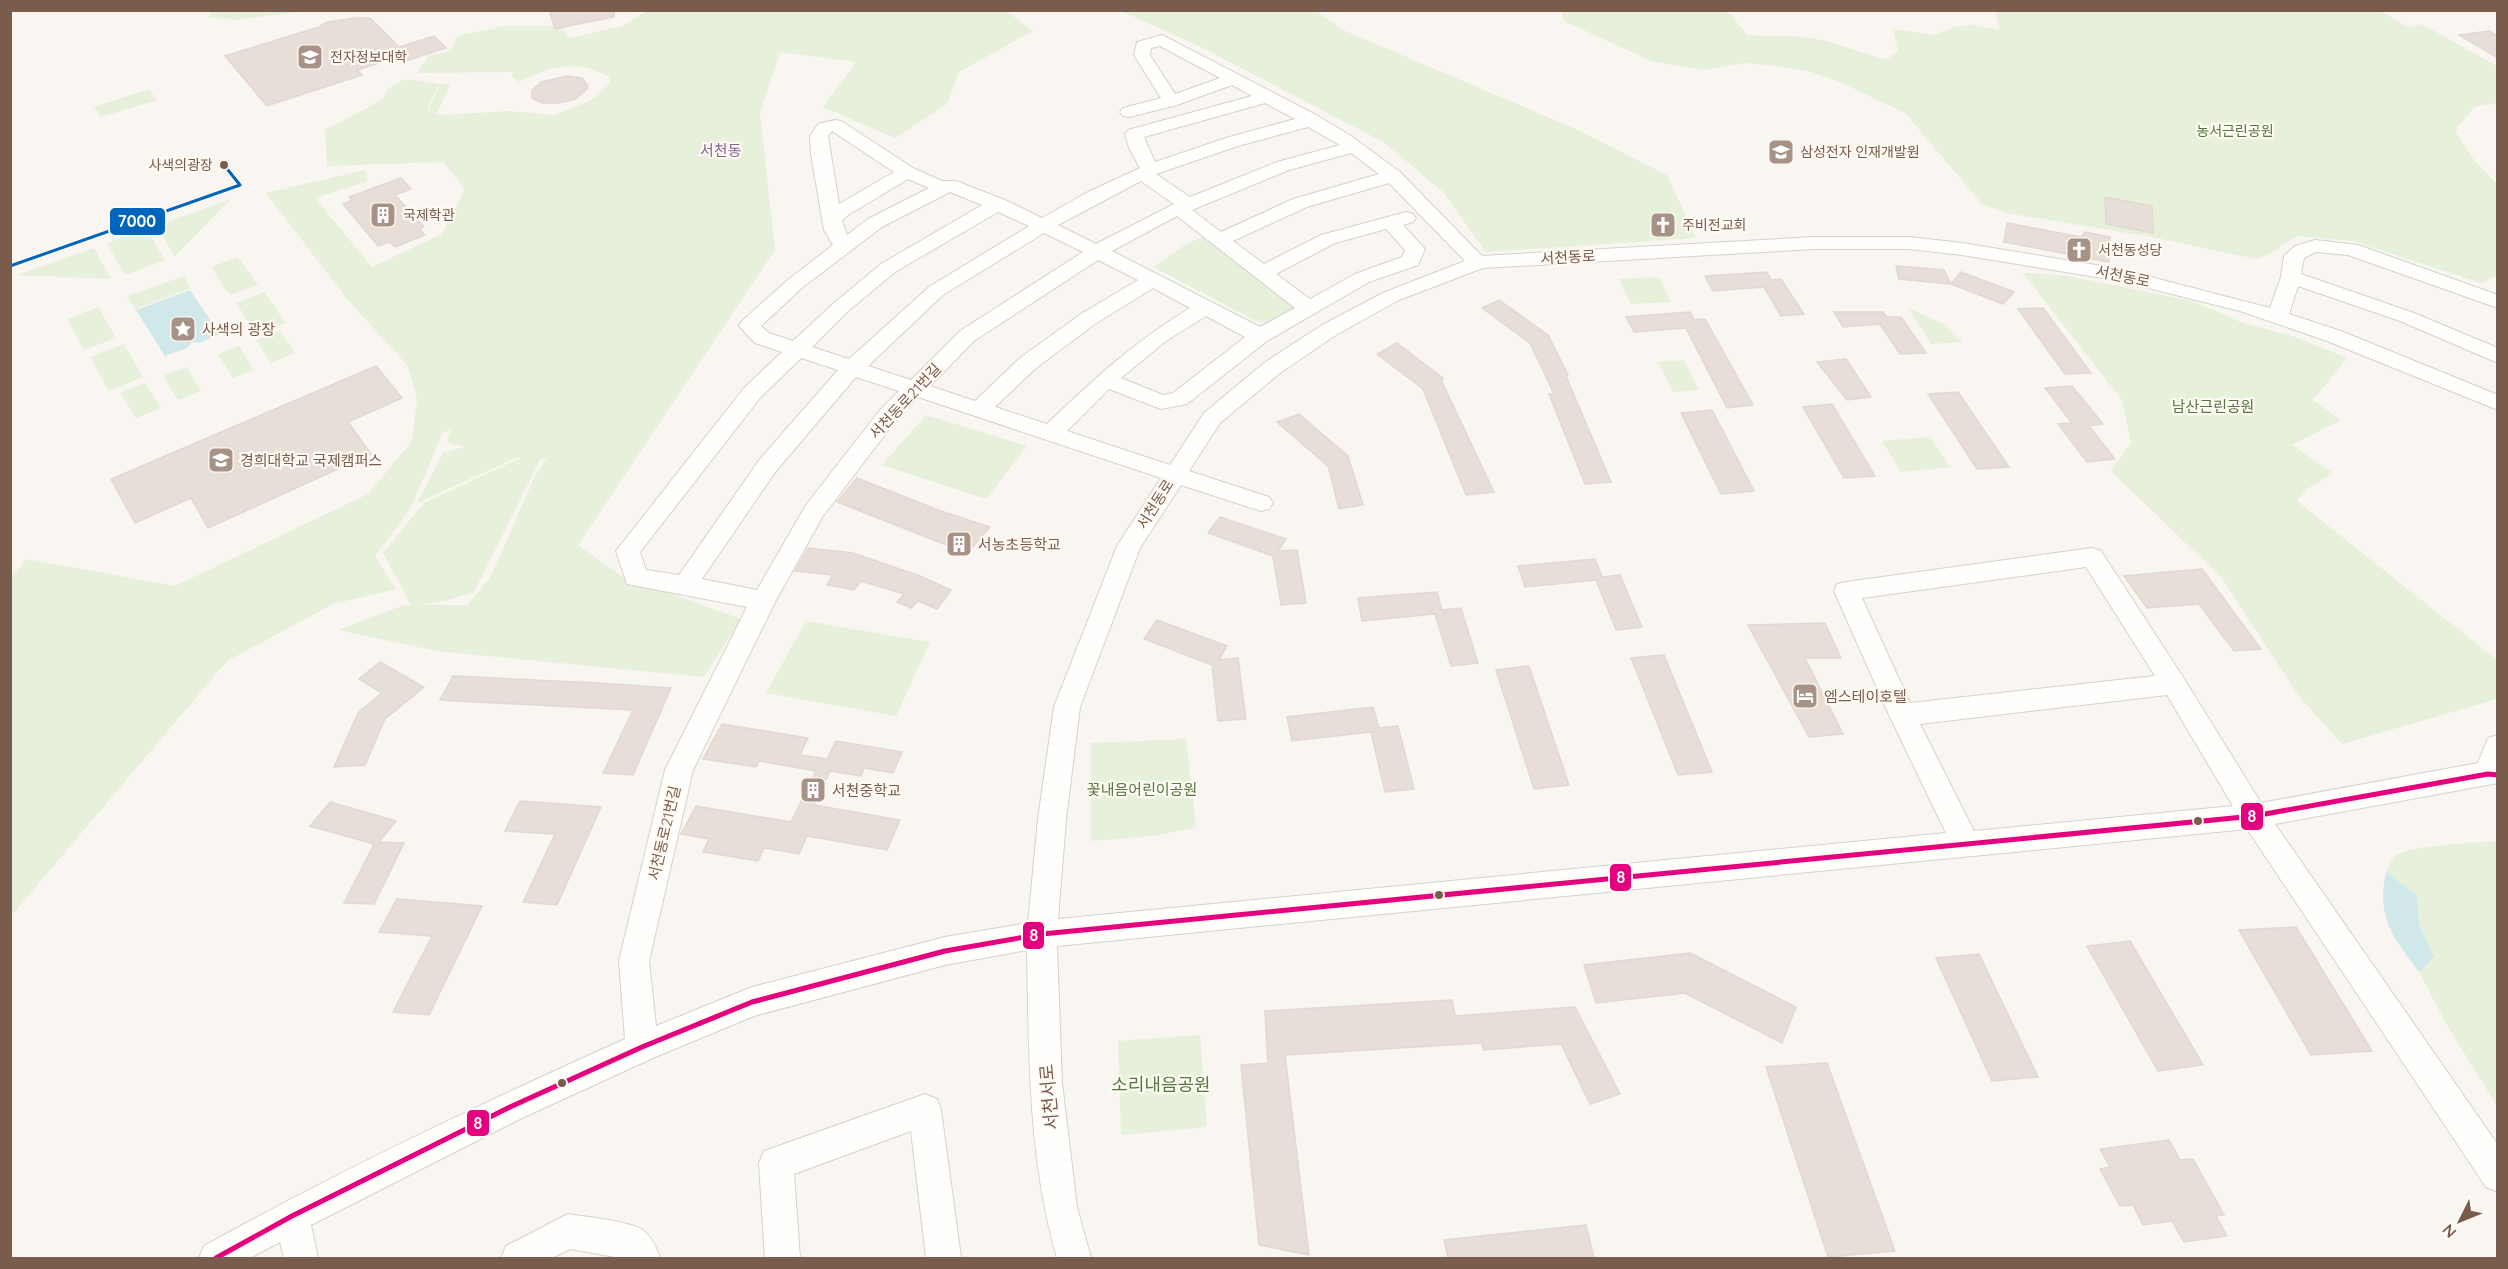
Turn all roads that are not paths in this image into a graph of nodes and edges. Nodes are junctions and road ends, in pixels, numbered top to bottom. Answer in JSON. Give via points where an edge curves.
{"nodes":[{"id":1,"x":1233,"y":79,"type":"junction"},
{"id":2,"x":1267,"y":97,"type":"junction"},
{"id":3,"x":1171,"y":101,"type":"junction"},
{"id":4,"x":1129,"y":112,"type":"dead end"},
{"id":5,"x":1312,"y":120,"type":"junction"},
{"id":6,"x":1354,"y":147,"type":"junction"},
{"id":7,"x":907,"y":172,"type":"junction"},
{"id":8,"x":1146,"y":172,"type":"junction"},
{"id":9,"x":1393,"y":176,"type":"junction"},
{"id":10,"x":940,"y":190,"type":"junction"},
{"id":11,"x":998,"y":204,"type":"junction"},
{"id":12,"x":1184,"y":207,"type":"junction"},
{"id":13,"x":1429,"y":212,"type":"junction"},
{"id":14,"x":832,"y":220,"type":"junction"},
{"id":15,"x":1390,"y":222,"type":"junction"},
{"id":16,"x":1044,"y":225,"type":"junction"},
{"id":17,"x":1220,"y":240,"type":"junction"},
{"id":18,"x":844,"y":247,"type":"junction"},
{"id":19,"x":1098,"y":251,"type":"junction"},
{"id":20,"x":1478,"y":263,"type":"junction"},
{"id":21,"x":1262,"y":273,"type":"junction"},
{"id":22,"x":2291,"y":277,"type":"junction"},
{"id":23,"x":1153,"y":280,"type":"junction"},
{"id":24,"x":2495,"y":298,"type":"edge"},
{"id":25,"x":1205,"y":308,"type":"junction"},
{"id":26,"x":1308,"y":308,"type":"junction"},
{"id":27,"x":2278,"y":316,"type":"junction"},
{"id":28,"x":1260,"y":336,"type":"junction"},
{"id":29,"x":796,"y":350,"type":"junction"},
{"id":30,"x":2498,"y":356,"type":"edge"},
{"id":31,"x":851,"y":369,"type":"junction"},
{"id":32,"x":1106,"y":380,"type":"junction"},
{"id":33,"x":914,"y":388,"type":"junction"},
{"id":34,"x":2498,"y":404,"type":"edge"},
{"id":35,"x":979,"y":410,"type":"junction"},
{"id":36,"x":1052,"y":433,"type":"junction"},
{"id":37,"x":1174,"y":474,"type":"junction"},
{"id":38,"x":1261,"y":503,"type":"dead end"},
{"id":39,"x":685,"y":585,"type":"junction"},
{"id":40,"x":763,"y":601,"type":"junction"},
{"id":41,"x":2174,"y":684,"type":"junction"},
{"id":42,"x":1902,"y":715,"type":"junction"},
{"id":43,"x":2498,"y":746,"type":"edge"},
{"id":44,"x":2494,"y":773,"type":"edge"},
{"id":45,"x":2254,"y":816,"type":"junction"},
{"id":46,"x":1966,"y":844,"type":"junction"},
{"id":47,"x":1042,"y":934,"type":"junction"},
{"id":48,"x":642,"y":1047,"type":"junction"},
{"id":49,"x":2498,"y":1175,"type":"edge"},
{"id":50,"x":292,"y":1215,"type":"junction"},
{"id":51,"x":216,"y":1258,"type":"edge"},
{"id":52,"x":301,"y":1258,"type":"edge"},
{"id":53,"x":518,"y":1258,"type":"edge"},
{"id":54,"x":643,"y":1258,"type":"edge"},
{"id":55,"x":783,"y":1258,"type":"edge"},
{"id":56,"x":944,"y":1258,"type":"edge"},
{"id":57,"x":1074,"y":1258,"type":"edge"}],
"edges":[{"from":1,"to":2,"type":"street"},
{"from":1,"to":3,"type":"street"},
{"from":1,"to":3,"type":"street","via":[[1162,40],[1143,45],[1142,56]]},
{"from":2,"to":5,"type":"street"},
{"from":2,"to":8,"type":"street","via":[[1134,134]]},
{"from":3,"to":4,"type":"street"},
{"from":5,"to":6,"type":"street"},
{"from":5,"to":8,"type":"street"},
{"from":6,"to":9,"type":"street"},
{"from":6,"to":12,"type":"street","name":"서천동로21번길","via":[[1283,166]]},
{"from":7,"to":10,"type":"street","via":[[934,183]]},
{"from":7,"to":14,"type":"street"},
{"from":7,"to":14,"type":"street","via":[[835,125],[824,128],[819,136],[820,154]]},
{"from":8,"to":12,"type":"street"},
{"from":8,"to":16,"type":"street"},
{"from":9,"to":13,"type":"street"},
{"from":9,"to":17,"type":"street","via":[[1300,204]]},
{"from":10,"to":11,"type":"street","via":[[949,185]]},
{"from":10,"to":18,"type":"street","via":[[875,223]]},
{"from":11,"to":16,"type":"street"},
{"from":11,"to":29,"type":"street","via":[[888,268]]},
{"from":12,"to":17,"type":"street"},
{"from":12,"to":19,"type":"street","name":"서천동로21번길"},
{"from":13,"to":15,"type":"street"},
{"from":13,"to":20,"type":"street"},
{"from":14,"to":18,"type":"street"},
{"from":15,"to":21,"type":"street","via":[[1328,239]]},
{"from":15,"to":26,"type":"street","via":[[1415,249],[1411,261],[1362,278]]},
{"from":16,"to":19,"type":"street"},
{"from":16,"to":31,"type":"street","via":[[936,291]]},
{"from":17,"to":21,"type":"street"},
{"from":18,"to":29,"type":"street","via":[[796,283],[749,326],[762,338]]},
{"from":19,"to":23,"type":"street"},
{"from":19,"to":33,"type":"street","name":"서천동로21번길","via":[[967,336]]},
{"from":20,"to":27,"type":"street","name":"서천동로","via":[[1815,243],[1909,243],[2120,275]]},
{"from":20,"to":37,"type":"street","name":"서천동로","via":[[1392,296],[1329,330],[1272,368],[1212,418]]},
{"from":21,"to":26,"type":"street"},
{"from":22,"to":24,"type":"street","via":[[2294,256],[2302,249],[2332,246]]},
{"from":22,"to":27,"type":"street"},
{"from":22,"to":30,"type":"street","via":[[2407,317]]},
{"from":23,"to":25,"type":"street"},
{"from":23,"to":35,"type":"street","via":[[1088,319],[1028,363]]},
{"from":25,"to":28,"type":"street"},
{"from":25,"to":32,"type":"street","via":[[1160,336]]},
{"from":26,"to":28,"type":"street"},
{"from":27,"to":34,"type":"street","name":"서천동로"},
{"from":28,"to":32,"type":"street","via":[[1179,399],[1161,402]]},
{"from":29,"to":31,"type":"street"},
{"from":29,"to":39,"type":"street","via":[[752,393],[628,551],[636,578]]},
{"from":31,"to":33,"type":"street"},
{"from":31,"to":39,"type":"street","via":[[768,465]]},
{"from":32,"to":36,"type":"street"},
{"from":33,"to":35,"type":"street"},
{"from":33,"to":40,"type":"street","name":"서천동로21번길","via":[[814,511]]},
{"from":35,"to":36,"type":"street"},
{"from":36,"to":37,"type":"street"},
{"from":37,"to":38,"type":"street"},
{"from":37,"to":47,"type":"street","name":"서천동로","via":[[1129,546],[1067,707]]},
{"from":39,"to":40,"type":"street"},
{"from":40,"to":48,"type":"street","name":"서천동로21번길","via":[[679,770],[634,961]]},
{"from":41,"to":42,"type":"street"},
{"from":41,"to":42,"type":"street","via":[[2092,557],[1846,591]]},
{"from":41,"to":45,"type":"street"},
{"from":42,"to":46,"type":"street"},
{"from":43,"to":44,"type":"street"},
{"from":44,"to":45,"type":"street"},
{"from":45,"to":46,"type":"street"},
{"from":45,"to":49,"type":"street"},
{"from":46,"to":47,"type":"street"},
{"from":47,"to":48,"type":"street","via":[[945,951],[764,999]]},
{"from":47,"to":57,"type":"street","name":"서천서로","via":[[1046,1083],[1060,1207]]},
{"from":48,"to":50,"type":"street","via":[[510,1107]]},
{"from":50,"to":51,"type":"street"},
{"from":50,"to":52,"type":"street"},
{"from":53,"to":54,"type":"street","via":[[568,1231],[631,1243]]},
{"from":55,"to":56,"type":"street","via":[[776,1163],[925,1110]]}]}
